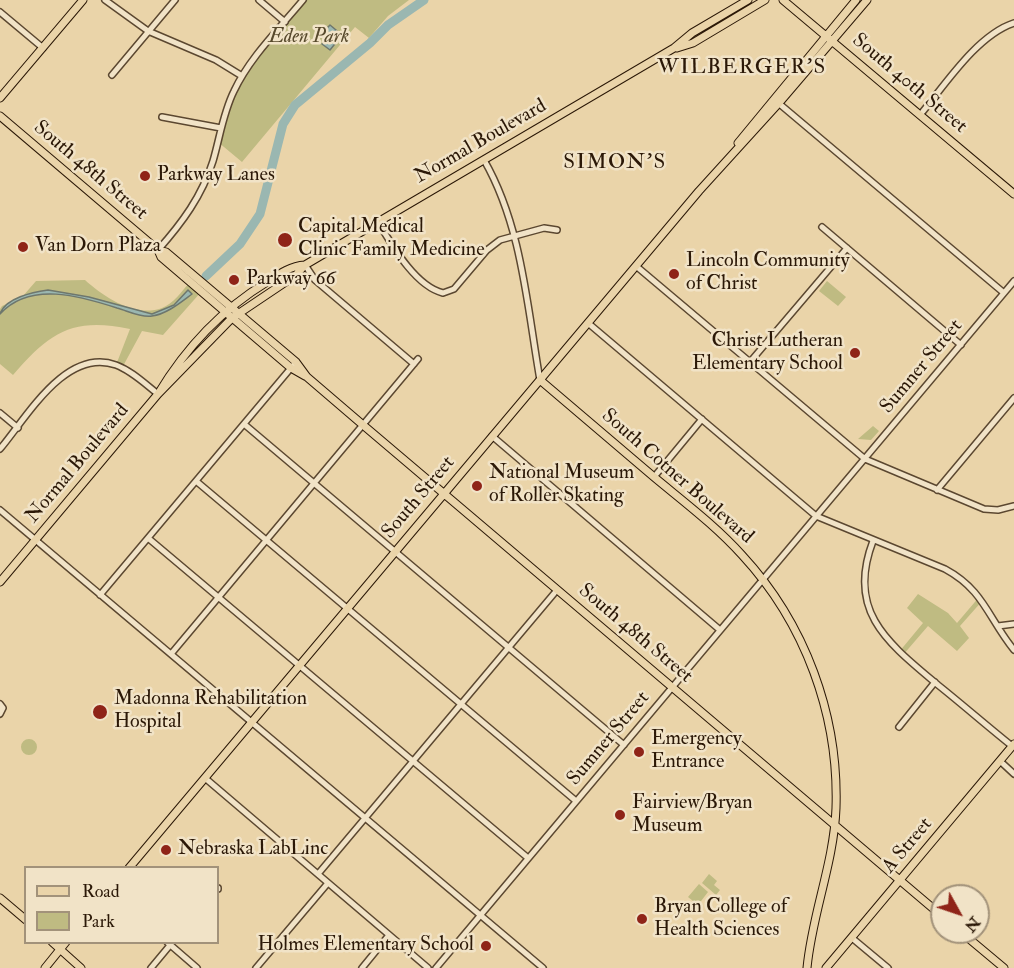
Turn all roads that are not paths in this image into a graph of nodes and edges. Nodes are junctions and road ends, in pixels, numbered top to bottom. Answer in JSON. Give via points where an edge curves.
{"nodes":[{"id":1,"x":83,"y":0,"type":"edge"},
{"id":2,"x":105,"y":0,"type":"edge"},
{"id":3,"x":175,"y":0,"type":"edge"},
{"id":4,"x":259,"y":0,"type":"edge"},
{"id":5,"x":303,"y":0,"type":"edge"},
{"id":6,"x":748,"y":0,"type":"edge"},
{"id":7,"x":765,"y":0,"type":"edge"},
{"id":8,"x":783,"y":0,"type":"edge"},
{"id":9,"x":856,"y":0,"type":"edge"},
{"id":10,"x":867,"y":0,"type":"edge"},
{"id":11,"x":0,"y":12,"type":"edge"},
{"id":12,"x":285,"y":22,"type":"junction"},
{"id":13,"x":1014,"y":22,"type":"edge"},
{"id":14,"x":148,"y":31,"type":"junction"},
{"id":15,"x":825,"y":36,"type":"junction"},
{"id":16,"x":832,"y":42,"type":"junction"},
{"id":17,"x":43,"y":48,"type":"junction"},
{"id":18,"x":674,"y":48,"type":"junction"},
{"id":19,"x":112,"y":75,"type":"dead end"},
{"id":20,"x":242,"y":76,"type":"junction"},
{"id":21,"x":0,"y":98,"type":"edge"},
{"id":22,"x":773,"y":98,"type":"junction"},
{"id":23,"x":779,"y":104,"type":"junction"},
{"id":24,"x":920,"y":115,"type":"junction"},
{"id":25,"x":0,"y":116,"type":"edge"},
{"id":26,"x":162,"y":117,"type":"dead end"},
{"id":27,"x":221,"y":128,"type":"junction"},
{"id":28,"x":734,"y":150,"type":"junction"},
{"id":29,"x":484,"y":160,"type":"junction"},
{"id":30,"x":1014,"y":194,"type":"edge"},
{"id":31,"x":378,"y":222,"type":"junction"},
{"id":32,"x":822,"y":227,"type":"dead end"},
{"id":33,"x":558,"y":230,"type":"dead end"},
{"id":34,"x":515,"y":236,"type":"junction"},
{"id":35,"x":847,"y":248,"type":"junction"},
{"id":36,"x":158,"y":250,"type":"junction"},
{"id":37,"x":305,"y":265,"type":"junction"},
{"id":38,"x":636,"y":266,"type":"junction"},
{"id":39,"x":1014,"y":281,"type":"edge"},
{"id":40,"x":1004,"y":293,"type":"junction"},
{"id":41,"x":228,"y":310,"type":"junction"},
{"id":42,"x":235,"y":315,"type":"junction"},
{"id":43,"x":588,"y":323,"type":"junction"},
{"id":44,"x":961,"y":345,"type":"junction"},
{"id":45,"x":750,"y":362,"type":"junction"},
{"id":46,"x":293,"y":365,"type":"junction"},
{"id":47,"x":540,"y":380,"type":"junction"},
{"id":48,"x":158,"y":394,"type":"junction"},
{"id":49,"x":1014,"y":398,"type":"edge"},
{"id":50,"x":0,"y":413,"type":"edge"},
{"id":51,"x":702,"y":419,"type":"junction"},
{"id":52,"x":244,"y":424,"type":"junction"},
{"id":53,"x":363,"y":425,"type":"junction"},
{"id":54,"x":18,"y":428,"type":"junction"},
{"id":55,"x":492,"y":436,"type":"junction"},
{"id":56,"x":0,"y":449,"type":"edge"},
{"id":57,"x":865,"y":459,"type":"junction"},
{"id":58,"x":654,"y":477,"type":"junction"},
{"id":59,"x":196,"y":481,"type":"junction"},
{"id":60,"x":314,"y":483,"type":"junction"},
{"id":61,"x":936,"y":490,"type":"junction"},
{"id":62,"x":444,"y":494,"type":"junction"},
{"id":63,"x":1014,"y":506,"type":"edge"},
{"id":64,"x":0,"y":510,"type":"edge"},
{"id":65,"x":816,"y":516,"type":"junction"},
{"id":66,"x":148,"y":538,"type":"junction"},
{"id":67,"x":35,"y":539,"type":"junction"},
{"id":68,"x":266,"y":540,"type":"junction"},
{"id":69,"x":873,"y":541,"type":"junction"},
{"id":70,"x":396,"y":551,"type":"junction"},
{"id":71,"x":763,"y":580,"type":"junction"},
{"id":72,"x":0,"y":582,"type":"edge"},
{"id":73,"x":557,"y":590,"type":"junction"},
{"id":74,"x":100,"y":594,"type":"junction"},
{"id":75,"x":219,"y":597,"type":"junction"},
{"id":76,"x":348,"y":608,"type":"junction"},
{"id":77,"x":1014,"y":624,"type":"edge"},
{"id":78,"x":998,"y":626,"type":"junction"},
{"id":79,"x":720,"y":630,"type":"junction"},
{"id":80,"x":509,"y":647,"type":"junction"},
{"id":81,"x":1014,"y":650,"type":"edge"},
{"id":82,"x":171,"y":654,"type":"junction"},
{"id":83,"x":300,"y":664,"type":"junction"},
{"id":84,"x":935,"y":682,"type":"junction"},
{"id":85,"x":672,"y":687,"type":"junction"},
{"id":86,"x":461,"y":704,"type":"junction"},
{"id":87,"x":252,"y":721,"type":"junction"},
{"id":88,"x":899,"y":727,"type":"dead end"},
{"id":89,"x":624,"y":745,"type":"junction"},
{"id":90,"x":1013,"y":745,"type":"edge"},
{"id":91,"x":414,"y":761,"type":"junction"},
{"id":92,"x":1000,"y":761,"type":"junction"},
{"id":93,"x":1014,"y":774,"type":"edge"},
{"id":94,"x":205,"y":778,"type":"junction"},
{"id":95,"x":576,"y":801,"type":"junction"},
{"id":96,"x":366,"y":818,"type":"junction"},
{"id":97,"x":835,"y":826,"type":"junction"},
{"id":98,"x":528,"y":858,"type":"junction"},
{"id":99,"x":130,"y":866,"type":"edge"},
{"id":100,"x":318,"y":874,"type":"junction"},
{"id":101,"x":899,"y":881,"type":"junction"},
{"id":102,"x":328,"y":883,"type":"junction"},
{"id":103,"x":0,"y":898,"type":"edge"},
{"id":104,"x":930,"y":906,"type":"edge"},
{"id":105,"x":480,"y":915,"type":"junction"},
{"id":106,"x":24,"y":918,"type":"edge"},
{"id":107,"x":389,"y":935,"type":"junction"},
{"id":108,"x":852,"y":938,"type":"junction"},
{"id":109,"x":54,"y":944,"type":"edge"},
{"id":110,"x":64,"y":944,"type":"edge"},
{"id":111,"x":169,"y":944,"type":"edge"},
{"id":112,"x":171,"y":944,"type":"edge"},
{"id":113,"x":975,"y":944,"type":"edge"},
{"id":114,"x":60,"y":950,"type":"junction"},
{"id":115,"x":45,"y":968,"type":"edge"},
{"id":116,"x":81,"y":968,"type":"edge"},
{"id":117,"x":151,"y":968,"type":"edge"},
{"id":118,"x":197,"y":968,"type":"edge"},
{"id":119,"x":256,"y":968,"type":"edge"},
{"id":120,"x":362,"y":968,"type":"edge"},
{"id":121,"x":428,"y":968,"type":"edge"},
{"id":122,"x":436,"y":968,"type":"edge"},
{"id":123,"x":543,"y":968,"type":"edge"},
{"id":124,"x":807,"y":968,"type":"edge"},
{"id":125,"x":826,"y":968,"type":"edge"},
{"id":126,"x":888,"y":968,"type":"edge"},
{"id":127,"x":1004,"y":968,"type":"edge"}],
"edges":[{"from":1,"to":17,"type":"main road"},
{"from":2,"to":14,"type":"street"},
{"from":3,"to":14,"type":"street"},
{"from":4,"to":12,"type":"street"},
{"from":5,"to":12,"type":"street"},
{"from":6,"to":18,"type":"main road","name":"Normal Boulevard"},
{"from":7,"to":18,"type":"main road","name":"Normal Boulevard","via":[[693,43]]},
{"from":8,"to":15,"type":"main road","name":"South 40th Street"},
{"from":9,"to":15,"type":"main road","name":"South Street"},
{"from":10,"to":16,"type":"main road","name":"South Street"},
{"from":11,"to":17,"type":"street"},
{"from":12,"to":20,"type":"street"},
{"from":13,"to":24,"type":"street","via":[[988,36]]},
{"from":14,"to":19,"type":"street"},
{"from":14,"to":20,"type":"street","via":[[216,60]]},
{"from":15,"to":16,"type":"main road","name":"South 40th Street"},
{"from":15,"to":22,"type":"main road","name":"South Street"},
{"from":16,"to":23,"type":"main road","name":"South Street"},
{"from":16,"to":24,"type":"main road","name":"South 40th Street"},
{"from":17,"to":21,"type":"main road"},
{"from":18,"to":29,"type":"main road","name":"Normal Boulevard"},
{"from":20,"to":27,"type":"street"},
{"from":22,"to":23,"type":"street"},
{"from":22,"to":28,"type":"main road","name":"South Street"},
{"from":23,"to":28,"type":"main road","name":"South Street"},
{"from":23,"to":40,"type":"street"},
{"from":24,"to":30,"type":"main road","name":"South 40th Street"},
{"from":25,"to":36,"type":"main road","name":"South 48th Street"},
{"from":26,"to":27,"type":"street"},
{"from":27,"to":36,"type":"street","via":[[200,192],[185,218]]},
{"from":28,"to":38,"type":"main road","name":"South Street"},
{"from":29,"to":31,"type":"main road","name":"Normal Boulevard"},
{"from":29,"to":34,"type":"street"},
{"from":31,"to":34,"type":"street","via":[[406,264],[443,293],[456,287],[493,245]]},
{"from":31,"to":37,"type":"main road","name":"Normal Boulevard"},
{"from":32,"to":35,"type":"street"},
{"from":33,"to":34,"type":"street","via":[[545,228]]},
{"from":34,"to":47,"type":"street"},
{"from":35,"to":44,"type":"street"},
{"from":35,"to":45,"type":"street"},
{"from":36,"to":41,"type":"main road","name":"South 48th Street","via":[[161,257]]},
{"from":37,"to":41,"type":"main road","name":"Normal Boulevard","via":[[291,268]]},
{"from":37,"to":42,"type":"main road","name":"Normal Boulevard"},
{"from":37,"to":53,"type":"street","via":[[315,280],[416,361]]},
{"from":38,"to":43,"type":"main road","name":"South Street"},
{"from":38,"to":45,"type":"street"},
{"from":39,"to":40,"type":"street","name":"Sumner Street"},
{"from":40,"to":44,"type":"street","name":"Sumner Street"},
{"from":41,"to":42,"type":"main road","name":"South 48th Street"},
{"from":41,"to":48,"type":"main road","name":"Normal Boulevard","via":[[193,345]]},
{"from":42,"to":46,"type":"main road","name":"South 48th Street"},
{"from":42,"to":48,"type":"main road","name":"Normal Boulevard"},
{"from":43,"to":47,"type":"main road","name":"South Street"},
{"from":43,"to":51,"type":"street"},
{"from":44,"to":57,"type":"street","name":"Sumner Street"},
{"from":45,"to":57,"type":"street"},
{"from":46,"to":52,"type":"street"},
{"from":46,"to":53,"type":"main road","name":"South 48th Street"},
{"from":47,"to":55,"type":"main road","name":"South Street"},
{"from":47,"to":58,"type":"main road","name":"South Cotner Boulevard"},
{"from":48,"to":54,"type":"street","via":[[116,365],[86,363],[63,376]]},
{"from":48,"to":67,"type":"main road","name":"Normal Boulevard"},
{"from":49,"to":61,"type":"street"},
{"from":50,"to":54,"type":"street"},
{"from":51,"to":58,"type":"street"},
{"from":51,"to":65,"type":"street"},
{"from":52,"to":59,"type":"street"},
{"from":52,"to":60,"type":"street"},
{"from":53,"to":60,"type":"street"},
{"from":53,"to":62,"type":"main road","name":"South 48th Street"},
{"from":54,"to":56,"type":"street"},
{"from":55,"to":62,"type":"main road","name":"South Street"},
{"from":55,"to":79,"type":"street"},
{"from":57,"to":61,"type":"street"},
{"from":57,"to":65,"type":"street","name":"Sumner Street"},
{"from":58,"to":71,"type":"main road","name":"South Cotner Boulevard","via":[[725,537]]},
{"from":59,"to":66,"type":"street"},
{"from":59,"to":68,"type":"street"},
{"from":60,"to":68,"type":"street"},
{"from":60,"to":70,"type":"street"},
{"from":61,"to":63,"type":"street","via":[[984,509]]},
{"from":62,"to":70,"type":"main road","name":"South Street"},
{"from":62,"to":73,"type":"main road","name":"South 48th Street"},
{"from":64,"to":67,"type":"street"},
{"from":65,"to":69,"type":"street"},
{"from":65,"to":71,"type":"street","name":"Sumner Street"},
{"from":66,"to":74,"type":"street"},
{"from":66,"to":75,"type":"street"},
{"from":67,"to":72,"type":"main road","name":"Normal Boulevard"},
{"from":67,"to":74,"type":"street"},
{"from":68,"to":75,"type":"street"},
{"from":68,"to":76,"type":"street"},
{"from":69,"to":78,"type":"street","via":[[963,580],[981,598]]},
{"from":69,"to":84,"type":"street","via":[[864,575],[870,613],[890,643]]},
{"from":70,"to":76,"type":"main road","name":"South Street"},
{"from":70,"to":80,"type":"street"},
{"from":71,"to":79,"type":"street","name":"Sumner Street"},
{"from":71,"to":97,"type":"main road","name":"South Cotner Boulevard","via":[[800,640],[824,703],[835,765]]},
{"from":73,"to":80,"type":"street"},
{"from":73,"to":85,"type":"main road","name":"South 48th Street"},
{"from":74,"to":82,"type":"street"},
{"from":75,"to":82,"type":"street"},
{"from":75,"to":83,"type":"street"},
{"from":76,"to":83,"type":"main road","name":"South Street"},
{"from":76,"to":86,"type":"street"},
{"from":77,"to":78,"type":"street"},
{"from":78,"to":81,"type":"street"},
{"from":79,"to":85,"type":"street","name":"Sumner Street"},
{"from":80,"to":86,"type":"street"},
{"from":80,"to":89,"type":"street"},
{"from":82,"to":87,"type":"street"},
{"from":83,"to":87,"type":"main road","name":"South Street"},
{"from":83,"to":91,"type":"street"},
{"from":84,"to":88,"type":"street"},
{"from":84,"to":90,"type":"street"},
{"from":85,"to":89,"type":"street","name":"Sumner Street"},
{"from":85,"to":97,"type":"main road","name":"South 48th Street"},
{"from":86,"to":91,"type":"street"},
{"from":86,"to":95,"type":"street"},
{"from":87,"to":94,"type":"main road","name":"South Street"},
{"from":87,"to":96,"type":"street"},
{"from":89,"to":95,"type":"street","name":"Sumner Street"},
{"from":90,"to":92,"type":"main road","name":"A Street"},
{"from":91,"to":96,"type":"street"},
{"from":91,"to":98,"type":"street"},
{"from":92,"to":93,"type":"street"},
{"from":92,"to":101,"type":"main road","name":"A Street"},
{"from":94,"to":99,"type":"main road","name":"South Street"},
{"from":94,"to":100,"type":"street"},
{"from":95,"to":98,"type":"street","name":"Sumner Street"},
{"from":96,"to":100,"type":"street"},
{"from":96,"to":105,"type":"street"},
{"from":97,"to":101,"type":"main road","name":"South 48th Street"},
{"from":97,"to":124,"type":"main road","name":"South Cotner Boulevard"},
{"from":98,"to":105,"type":"street","name":"Sumner Street"},
{"from":100,"to":102,"type":"street"},
{"from":101,"to":104,"type":"main road","name":"South 48th Street"},
{"from":101,"to":108,"type":"main road","name":"A Street"},
{"from":102,"to":107,"type":"street"},
{"from":102,"to":119,"type":"street"},
{"from":103,"to":106,"type":"main road"},
{"from":105,"to":122,"type":"street","name":"Sumner Street"},
{"from":105,"to":123,"type":"street"},
{"from":107,"to":120,"type":"street"},
{"from":107,"to":121,"type":"street"},
{"from":108,"to":125,"type":"main road","name":"A Street"},
{"from":108,"to":126,"type":"street"},
{"from":109,"to":114,"type":"main road"},
{"from":110,"to":114,"type":"main road"},
{"from":111,"to":117,"type":"street"},
{"from":112,"to":118,"type":"street"},
{"from":113,"to":127,"type":"main road"},
{"from":114,"to":115,"type":"main road"},
{"from":114,"to":116,"type":"main road"}]}
